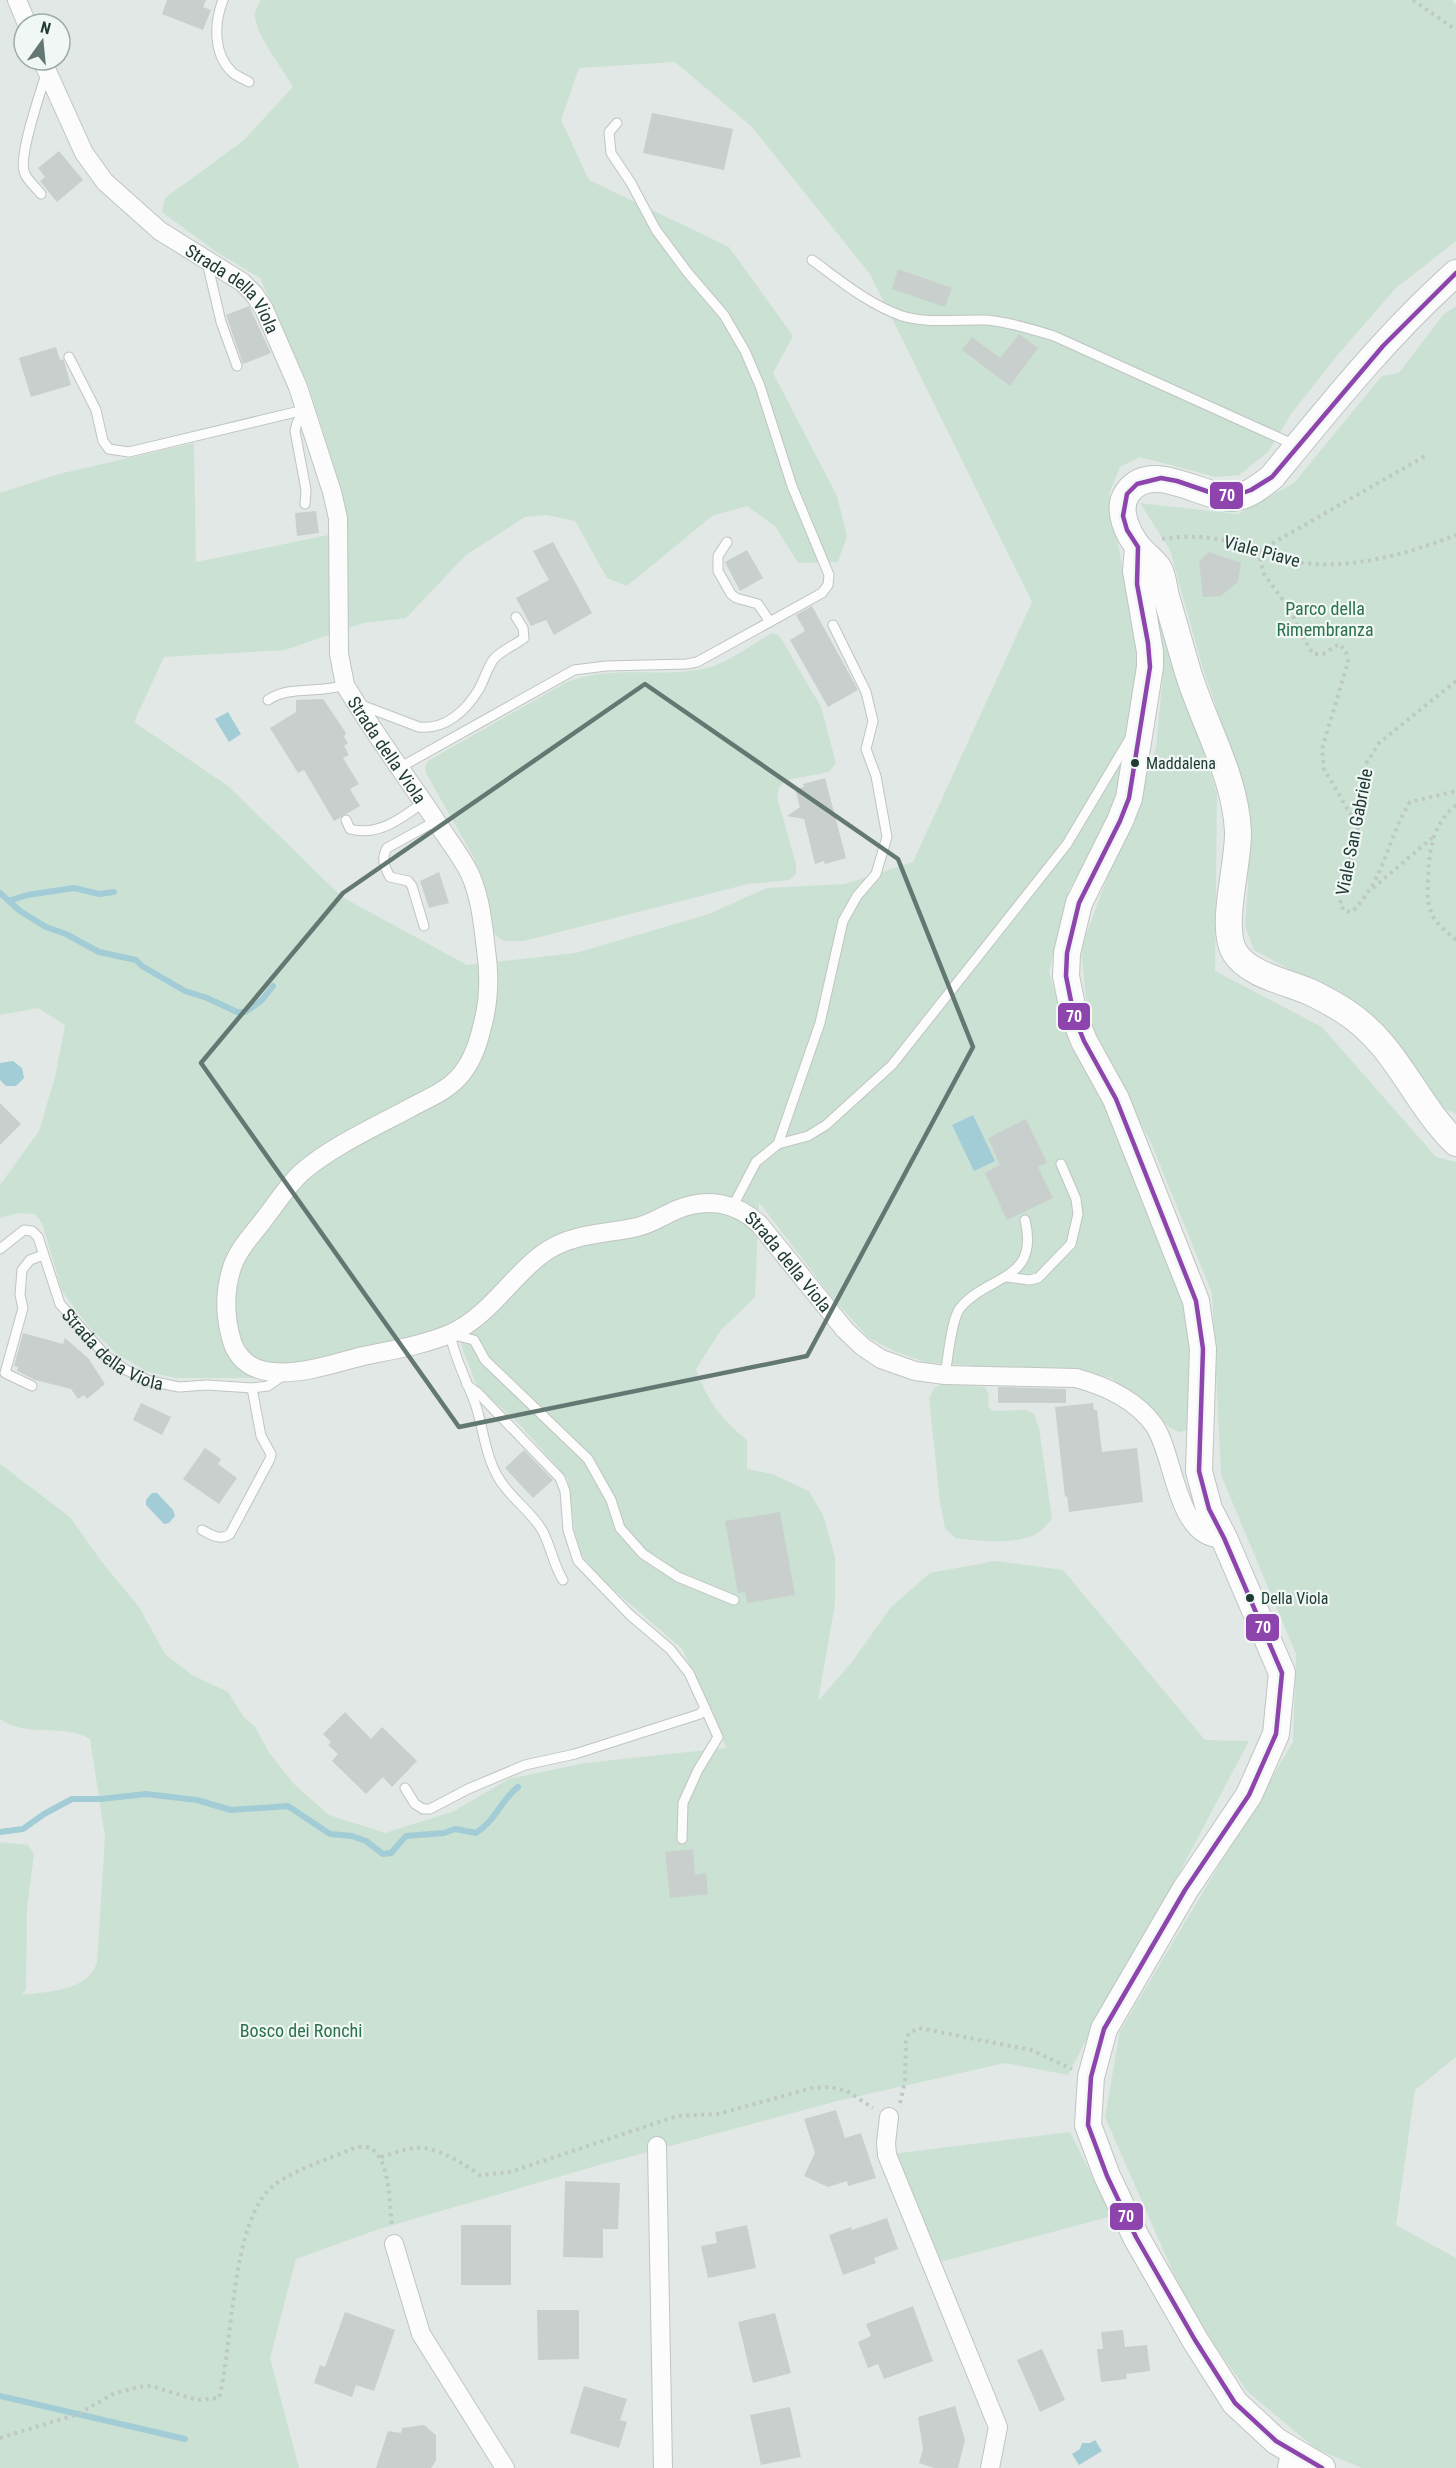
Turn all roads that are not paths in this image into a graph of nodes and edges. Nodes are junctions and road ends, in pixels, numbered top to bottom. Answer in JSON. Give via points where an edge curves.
{"nodes":[{"id":1,"x":223,"y":0,"type":"edge"},
{"id":2,"x":43,"y":72,"type":"edge"},
{"id":3,"x":47,"y":72,"type":"edge"},
{"id":4,"x":249,"y":82,"type":"dead end"},
{"id":5,"x":618,"y":123,"type":"dead end"},
{"id":6,"x":41,"y":194,"type":"dead end"},
{"id":7,"x":206,"y":260,"type":"junction"},
{"id":8,"x":812,"y":260,"type":"dead end"},
{"id":9,"x":1456,"y":273,"type":"edge"},
{"id":10,"x":69,"y":357,"type":"dead end"},
{"id":11,"x":237,"y":366,"type":"dead end"},
{"id":12,"x":304,"y":410,"type":"junction"},
{"id":13,"x":1298,"y":446,"type":"junction"},
{"id":14,"x":305,"y":504,"type":"dead end"},
{"id":15,"x":727,"y":542,"type":"dead end"},
{"id":16,"x":1138,"y":548,"type":"junction"},
{"id":17,"x":516,"y":617,"type":"dead end"},
{"id":18,"x":770,"y":622,"type":"junction"},
{"id":19,"x":833,"y":625,"type":"dead end"},
{"id":20,"x":345,"y":686,"type":"junction"},
{"id":21,"x":268,"y":700,"type":"dead end"},
{"id":22,"x":356,"y":703,"type":"junction"},
{"id":23,"x":1142,"y":720,"type":"junction"},
{"id":24,"x":399,"y":768,"type":"junction"},
{"id":25,"x":424,"y":802,"type":"junction"},
{"id":26,"x":346,"y":820,"type":"dead end"},
{"id":27,"x":436,"y":822,"type":"junction"},
{"id":28,"x":424,"y":926,"type":"dead end"},
{"id":29,"x":1456,"y":1143,"type":"edge"},
{"id":30,"x":778,"y":1144,"type":"junction"},
{"id":31,"x":1061,"y":1164,"type":"dead end"},
{"id":32,"x":733,"y":1206,"type":"junction"},
{"id":33,"x":1025,"y":1220,"type":"dead end"},
{"id":34,"x":0,"y":1249,"type":"edge"},
{"id":35,"x":43,"y":1255,"type":"junction"},
{"id":36,"x":1007,"y":1277,"type":"junction"},
{"id":37,"x":450,"y":1334,"type":"junction"},
{"id":38,"x":287,"y":1373,"type":"junction"},
{"id":39,"x":945,"y":1375,"type":"junction"},
{"id":40,"x":467,"y":1385,"type":"junction"},
{"id":41,"x":32,"y":1386,"type":"dead end"},
{"id":42,"x":252,"y":1388,"type":"junction"},
{"id":43,"x":202,"y":1530,"type":"dead end"},
{"id":44,"x":1224,"y":1538,"type":"junction"},
{"id":45,"x":563,"y":1580,"type":"dead end"},
{"id":46,"x":734,"y":1600,"type":"dead end"},
{"id":47,"x":705,"y":1708,"type":"junction"},
{"id":48,"x":405,"y":1788,"type":"dead end"},
{"id":49,"x":682,"y":1839,"type":"dead end"},
{"id":50,"x":890,"y":2117,"type":"road end"},
{"id":51,"x":657,"y":2146,"type":"dead end"},
{"id":52,"x":394,"y":2244,"type":"road end"},
{"id":53,"x":1289,"y":2460,"type":"edge"},
{"id":54,"x":505,"y":2468,"type":"edge"},
{"id":55,"x":663,"y":2468,"type":"edge"},
{"id":56,"x":990,"y":2468,"type":"edge"},
{"id":57,"x":1322,"y":2468,"type":"edge"}],
"edges":[{"from":1,"to":4,"type":"lane","via":[[216,42],[232,72]]},
{"from":2,"to":6,"type":"lane","via":[[23,167]]},
{"from":3,"to":7,"type":"street","name":"Strada della Viola","via":[[84,153],[105,182],[160,231]]},
{"from":5,"to":18,"type":"lane","via":[[609,132],[611,153],[656,230],[724,315],[745,351],[792,486],[829,575],[822,593]]},
{"from":7,"to":11,"type":"lane","via":[[221,322]]},
{"from":7,"to":12,"type":"street","name":"Strada della Viola","via":[[255,294],[280,342]]},
{"from":8,"to":13,"type":"lane","via":[[865,299],[904,316],[987,320],[1054,336]]},
{"from":9,"to":13,"type":"street","via":[[1353,377]]},
{"from":10,"to":12,"type":"lane","via":[[96,410],[103,441],[109,449],[120,452]]},
{"from":12,"to":14,"type":"lane","via":[[296,431]]},
{"from":12,"to":20,"type":"street","name":"Strada della Viola","via":[[338,518],[339,654]]},
{"from":13,"to":16,"type":"street","via":[[1272,477],[1241,496],[1214,495],[1174,482],[1140,482],[1128,492],[1123,504],[1123,518]]},
{"from":15,"to":18,"type":"lane","via":[[718,556],[718,571],[731,594],[758,604]]},
{"from":16,"to":23,"type":"street","via":[[1136,571],[1150,652]]},
{"from":16,"to":29,"type":"street","via":[[1159,569],[1194,693],[1234,803],[1238,853],[1228,924],[1235,954],[1261,972],[1344,1010],[1369,1030],[1386,1047]]},
{"from":17,"to":22,"type":"lane","via":[[524,638],[500,652],[469,703],[441,725],[419,727]]},
{"from":18,"to":24,"type":"lane","via":[[697,662],[574,670]]},
{"from":19,"to":30,"type":"lane","via":[[866,692],[873,721],[866,749],[876,776],[887,837],[876,874],[843,921],[820,1023]]},
{"from":20,"to":21,"type":"lane","via":[[278,693]]},
{"from":20,"to":22,"type":"street","name":"Strada della Viola"},
{"from":22,"to":24,"type":"street","name":"Strada della Viola"},
{"from":23,"to":30,"type":"lane","via":[[1067,844],[892,1065],[826,1125],[808,1136]]},
{"from":23,"to":44,"type":"street","via":[[1129,798],[1079,903],[1067,953],[1066,976],[1074,1016],[1121,1109],[1196,1301],[1203,1349],[1199,1472],[1209,1509]]},
{"from":24,"to":25,"type":"street","name":"Strada della Viola"},
{"from":25,"to":26,"type":"lane","via":[[384,828],[363,832],[350,829]]},
{"from":25,"to":27,"type":"street","name":"Strada della Viola"},
{"from":27,"to":28,"type":"lane","via":[[387,848],[383,855],[390,877],[408,881],[412,886]]},
{"from":27,"to":38,"type":"street","name":"Strada della Viola","via":[[460,856],[478,894],[489,969],[488,1004],[479,1041],[461,1076],[445,1089],[359,1135],[302,1173],[233,1262],[226,1305],[233,1351],[259,1370]]},
{"from":30,"to":32,"type":"lane","via":[[756,1162]]},
{"from":31,"to":36,"type":"lane","via":[[1078,1214],[1071,1244],[1038,1278]]},
{"from":32,"to":37,"type":"street","name":"Strada della Viola","via":[[719,1203],[677,1209],[645,1225],[584,1236],[549,1250],[470,1323]]},
{"from":32,"to":39,"type":"street","name":"Strada della Viola","via":[[760,1225],[863,1347],[898,1367]]},
{"from":33,"to":36,"type":"lane","via":[[1028,1243],[1024,1258]]},
{"from":34,"to":35,"type":"lane","name":"Strada della Viola","via":[[24,1230],[32,1231]]},
{"from":35,"to":41,"type":"lane","via":[[30,1260],[22,1270],[23,1308],[5,1373]]},
{"from":35,"to":42,"type":"lane","name":"Strada della Viola","via":[[60,1304],[106,1356],[126,1370],[150,1381],[179,1387]]},
{"from":36,"to":39,"type":"lane","via":[[959,1309]]},
{"from":37,"to":38,"type":"street","name":"Strada della Viola"},
{"from":37,"to":40,"type":"lane"},
{"from":37,"to":46,"type":"lane","via":[[474,1340],[485,1360],[588,1459],[611,1500],[620,1528],[643,1554],[678,1577]]},
{"from":38,"to":42,"type":"lane","name":"Strada della Viola","via":[[268,1386]]},
{"from":39,"to":44,"type":"street","name":"Strada della Viola","via":[[1076,1378],[1121,1395],[1141,1410],[1164,1442],[1189,1519],[1212,1539]]},
{"from":40,"to":45,"type":"lane","via":[[497,1476],[541,1528]]},
{"from":40,"to":47,"type":"lane","via":[[560,1478],[568,1530],[578,1561],[630,1615],[670,1649],[689,1673]]},
{"from":42,"to":43,"type":"lane","via":[[261,1436],[270,1459],[230,1534],[216,1537]]},
{"from":44,"to":53,"type":"street","via":[[1282,1673],[1276,1734],[1249,1795],[1185,1890],[1104,2029],[1091,2077],[1088,2125],[1136,2237],[1195,2340],[1235,2403]]},
{"from":47,"to":48,"type":"lane","via":[[700,1714],[575,1754],[525,1765],[430,1809],[415,1804]]},
{"from":47,"to":49,"type":"lane","via":[[718,1737],[683,1803]]},
{"from":50,"to":56,"type":"street","via":[[887,2155],[998,2427]]},
{"from":51,"to":55,"type":"street"},
{"from":52,"to":54,"type":"street","via":[[421,2334]]},
{"from":53,"to":57,"type":"street"}]}
